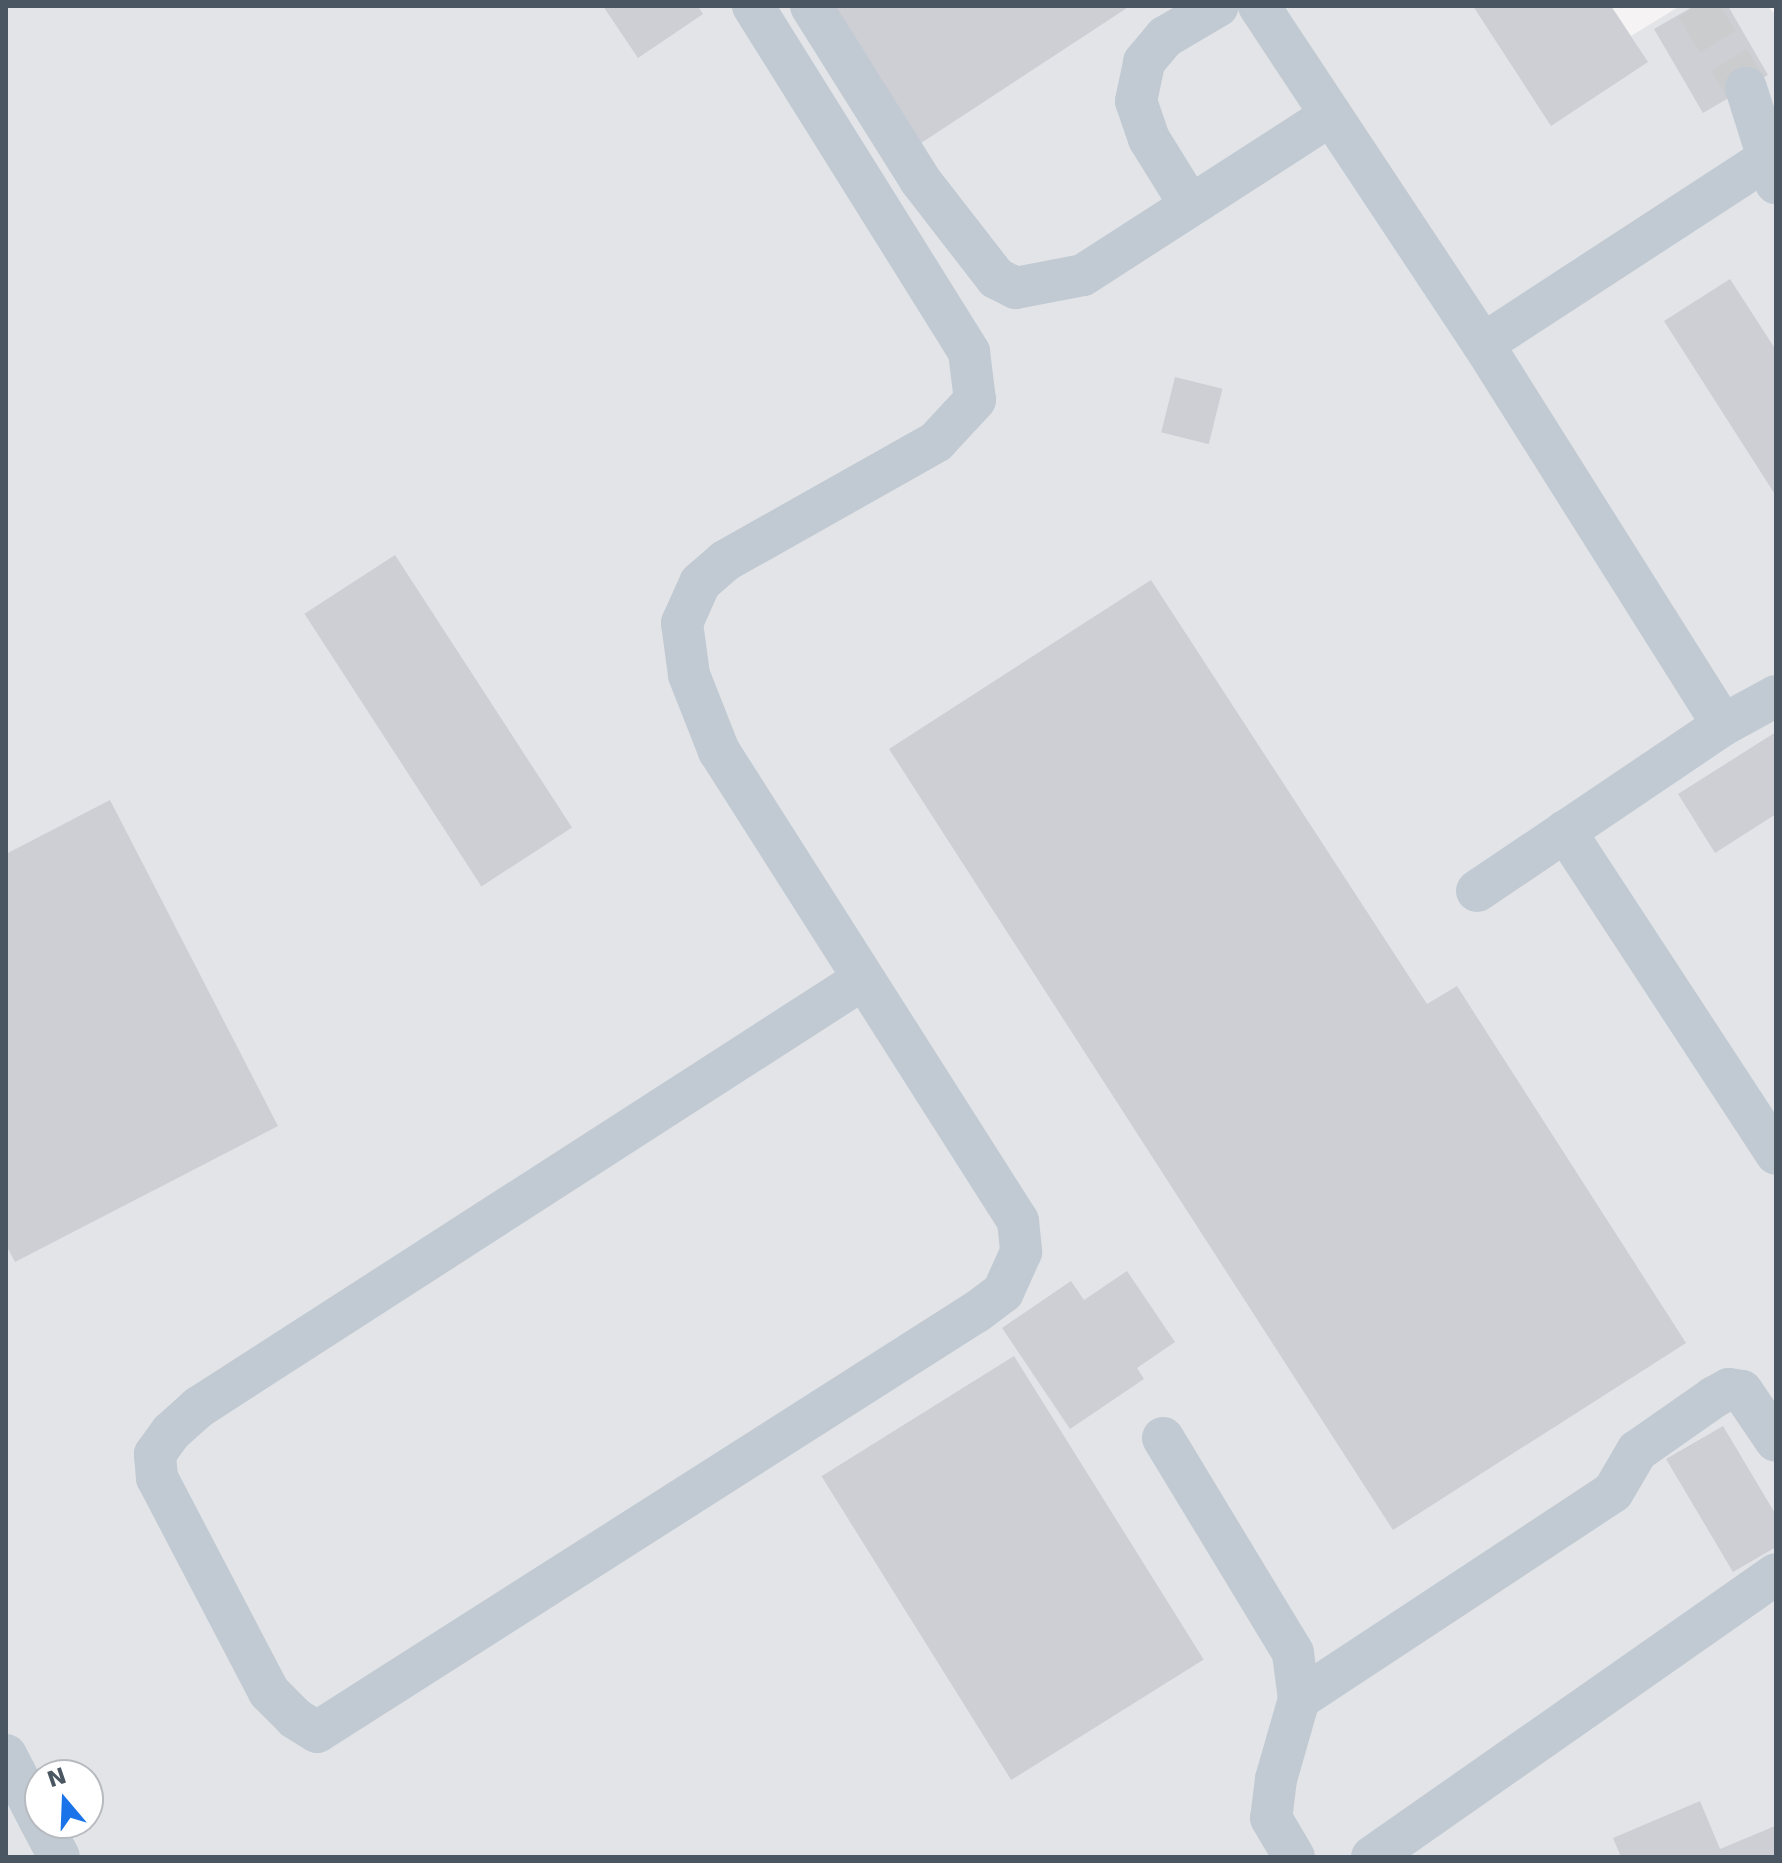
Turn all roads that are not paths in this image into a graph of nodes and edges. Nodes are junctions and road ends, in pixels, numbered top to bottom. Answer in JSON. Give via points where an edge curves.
{"nodes":[{"id":1,"x":753,"y":6,"type":"edge"},
{"id":2,"x":811,"y":6,"type":"edge"},
{"id":3,"x":1218,"y":6,"type":"edge"},
{"id":4,"x":1259,"y":6,"type":"edge"},
{"id":5,"x":1746,"y":88,"type":"tunnel mouth"},
{"id":6,"x":1331,"y":115,"type":"junction"},
{"id":7,"x":1772,"y":171,"type":"edge"},
{"id":8,"x":1190,"y":205,"type":"junction"},
{"id":9,"x":1483,"y":344,"type":"junction"},
{"id":10,"x":1776,"y":696,"type":"edge"},
{"id":11,"x":1723,"y":725,"type":"junction"},
{"id":12,"x":1565,"y":831,"type":"junction"},
{"id":13,"x":1477,"y":891,"type":"dead end"},
{"id":14,"x":863,"y":979,"type":"junction"},
{"id":15,"x":1776,"y":1154,"type":"edge"},
{"id":16,"x":1163,"y":1438,"type":"dead end"},
{"id":17,"x":1776,"y":1441,"type":"edge"},
{"id":18,"x":1776,"y":1574,"type":"edge"},
{"id":19,"x":1299,"y":1699,"type":"junction"},
{"id":20,"x":6,"y":1755,"type":"edge"},
{"id":21,"x":24,"y":1789,"type":"edge"},
{"id":22,"x":50,"y":1839,"type":"edge"},
{"id":23,"x":59,"y":1857,"type":"edge"},
{"id":24,"x":1294,"y":1857,"type":"edge"},
{"id":25,"x":1372,"y":1857,"type":"edge"}],
"edges":[{"from":1,"to":14,"type":"lane","via":[[969,352],[975,400],[936,442],[725,561],[700,583],[682,623],[689,675],[719,751]]},
{"from":2,"to":8,"type":"lane","via":[[920,180],[996,278],[1016,288],[1083,275]]},
{"from":3,"to":8,"type":"lane","via":[[1165,37],[1144,62],[1136,101],[1149,139]]},
{"from":4,"to":6,"type":"lane"},
{"from":5,"to":7,"type":"lane"},
{"from":6,"to":8,"type":"lane"},
{"from":6,"to":9,"type":"lane"},
{"from":7,"to":9,"type":"lane"},
{"from":9,"to":11,"type":"lane"},
{"from":10,"to":11,"type":"lane"},
{"from":11,"to":12,"type":"lane"},
{"from":12,"to":13,"type":"lane"},
{"from":12,"to":15,"type":"lane"},
{"from":14,"to":14,"type":"lane","via":[[1018,1221],[1021,1252],[1003,1292],[317,1732],[295,1718],[269,1692],[157,1478],[155,1454],[171,1432],[199,1407]]},
{"from":16,"to":19,"type":"lane","via":[[1293,1653]]},
{"from":17,"to":19,"type":"lane","via":[[1742,1391],[1729,1389],[1714,1397],[1637,1451],[1613,1492]]},
{"from":18,"to":25,"type":"lane"},
{"from":19,"to":24,"type":"lane","via":[[1276,1779],[1271,1818]]},
{"from":20,"to":21,"type":"lane"},
{"from":22,"to":23,"type":"lane"}]}
